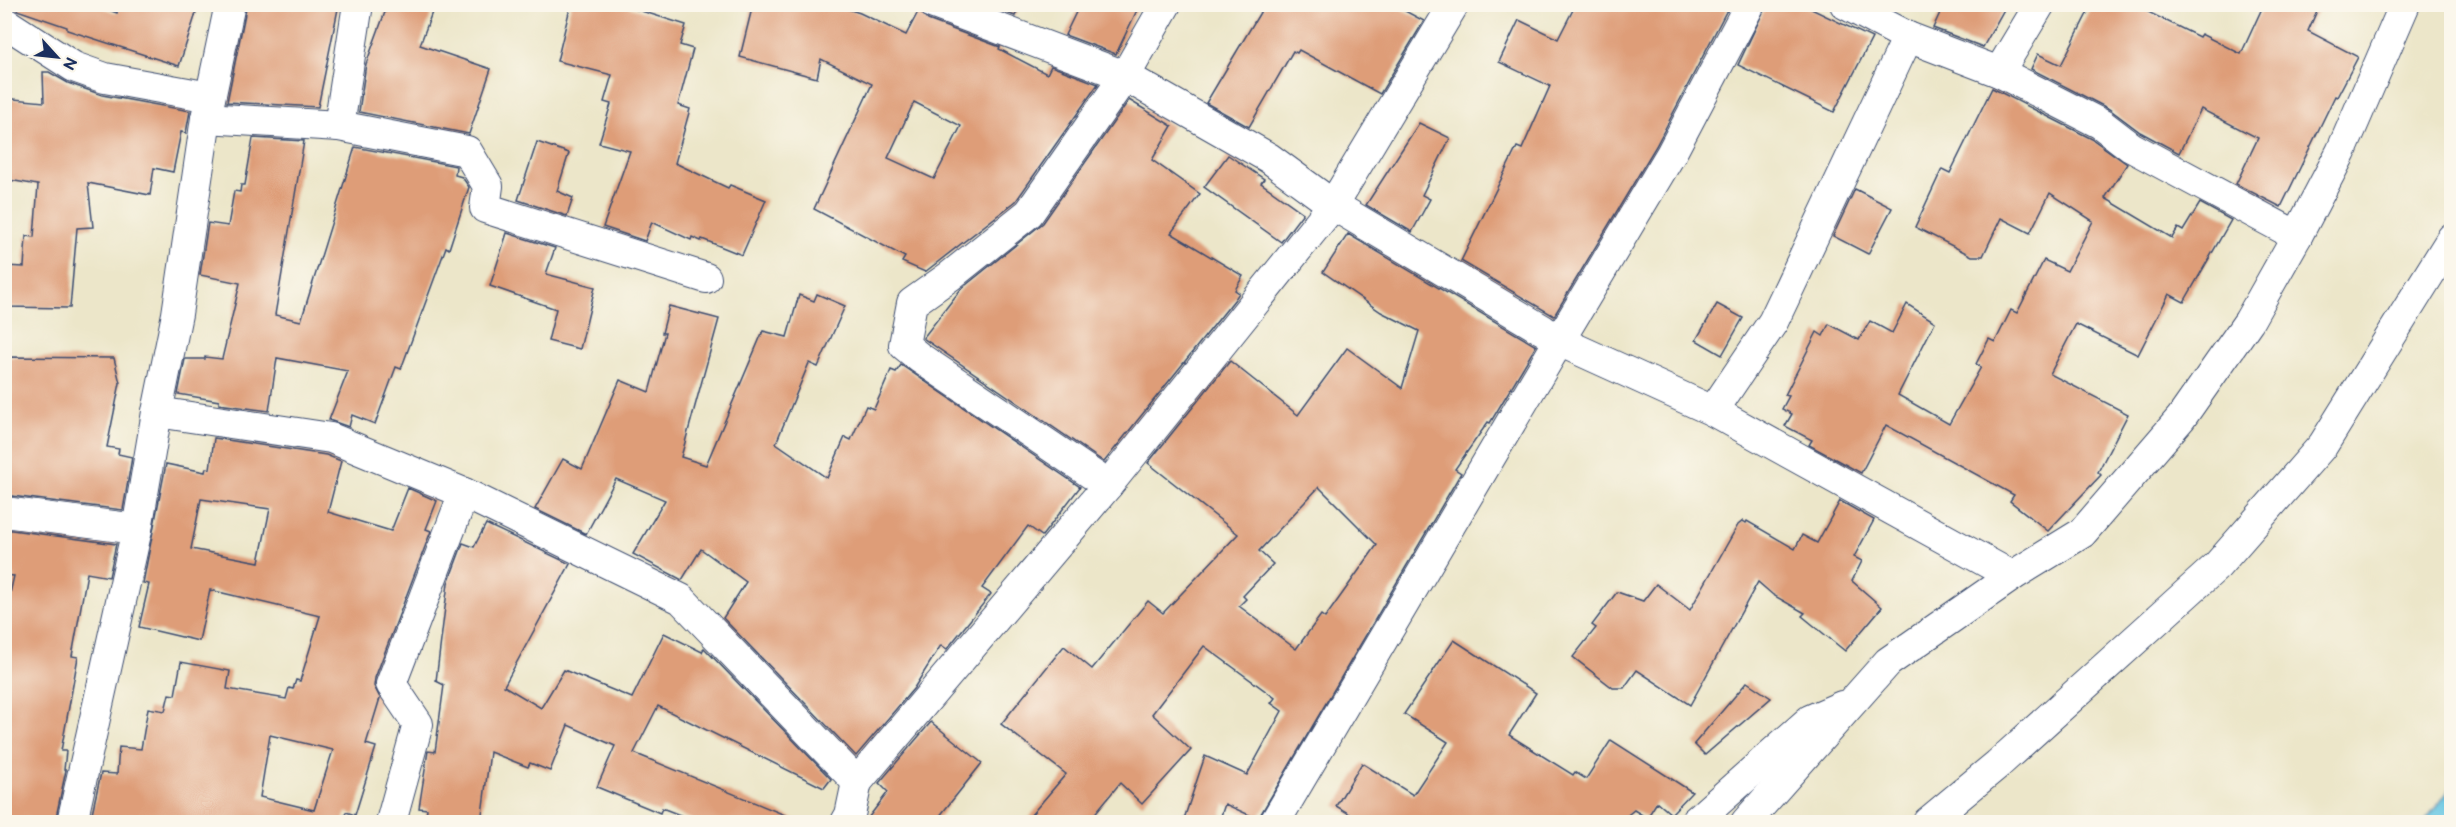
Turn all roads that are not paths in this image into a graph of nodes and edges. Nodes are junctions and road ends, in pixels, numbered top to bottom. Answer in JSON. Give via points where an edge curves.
{"nodes":[{"id":1,"x":230,"y":4,"type":"edge"},
{"id":2,"x":358,"y":4,"type":"edge"},
{"id":3,"x":934,"y":4,"type":"edge"},
{"id":4,"x":1166,"y":4,"type":"edge"},
{"id":5,"x":1454,"y":4,"type":"edge"},
{"id":6,"x":1750,"y":4,"type":"edge"},
{"id":7,"x":1845,"y":4,"type":"edge"},
{"id":8,"x":2040,"y":4,"type":"edge"},
{"id":9,"x":2405,"y":4,"type":"edge"},
{"id":10,"x":4,"y":22,"type":"edge"},
{"id":11,"x":1908,"y":37,"type":"junction"},
{"id":12,"x":1999,"y":72,"type":"junction"},
{"id":13,"x":1125,"y":76,"type":"junction"},
{"id":14,"x":208,"y":107,"type":"junction"},
{"id":15,"x":339,"y":126,"type":"junction"},
{"id":16,"x":1333,"y":205,"type":"junction"},
{"id":17,"x":2297,"y":236,"type":"junction"},
{"id":18,"x":2451,"y":238,"type":"edge"},
{"id":19,"x":706,"y":278,"type":"dead end"},
{"id":20,"x":1558,"y":341,"type":"junction"},
{"id":21,"x":1713,"y":411,"type":"junction"},
{"id":22,"x":157,"y":412,"type":"junction"},
{"id":23,"x":1108,"y":485,"type":"junction"},
{"id":24,"x":464,"y":493,"type":"junction"},
{"id":25,"x":4,"y":512,"type":"edge"},
{"id":26,"x":137,"y":529,"type":"junction"},
{"id":27,"x":2012,"y":576,"type":"junction"},
{"id":28,"x":1854,"y":701,"type":"junction"},
{"id":29,"x":857,"y":782,"type":"junction"},
{"id":30,"x":851,"y":820,"type":"edge"},
{"id":31,"x":72,"y":822,"type":"edge"},
{"id":32,"x":391,"y":822,"type":"edge"},
{"id":33,"x":1275,"y":822,"type":"edge"},
{"id":34,"x":1695,"y":822,"type":"edge"},
{"id":35,"x":1746,"y":822,"type":"edge"},
{"id":36,"x":1928,"y":822,"type":"edge"}],
"edges":[{"from":1,"to":14,"type":"street"},
{"from":2,"to":15,"type":"street"},
{"from":3,"to":13,"type":"street"},
{"from":4,"to":13,"type":"street"},
{"from":5,"to":16,"type":"street"},
{"from":6,"to":20,"type":"street","via":[[1671,154]]},
{"from":7,"to":11,"type":"street"},
{"from":8,"to":12,"type":"street"},
{"from":9,"to":17,"type":"street","via":[[2341,152]]},
{"from":10,"to":14,"type":"street","via":[[74,67]]},
{"from":11,"to":12,"type":"street"},
{"from":11,"to":21,"type":"street","via":[[1773,322]]},
{"from":12,"to":17,"type":"street","via":[[2102,124],[2131,147]]},
{"from":13,"to":16,"type":"street","via":[[1269,158]]},
{"from":13,"to":23,"type":"street","via":[[1029,213],[912,303],[904,345]]},
{"from":14,"to":15,"type":"street"},
{"from":14,"to":22,"type":"street","via":[[177,314]]},
{"from":15,"to":19,"type":"street","via":[[467,151],[488,186],[485,208]]},
{"from":16,"to":20,"type":"street"},
{"from":16,"to":23,"type":"street"},
{"from":17,"to":27,"type":"street","via":[[2249,321],[2181,418],[2082,533]]},
{"from":18,"to":36,"type":"street","via":[[2323,445],[2217,566]]},
{"from":20,"to":21,"type":"street"},
{"from":20,"to":33,"type":"street"},
{"from":21,"to":27,"type":"street"},
{"from":22,"to":24,"type":"street","via":[[331,438]]},
{"from":22,"to":26,"type":"street"},
{"from":23,"to":29,"type":"street"},
{"from":24,"to":29,"type":"street","via":[[681,600]]},
{"from":24,"to":32,"type":"street","via":[[391,684],[418,724]]},
{"from":25,"to":26,"type":"street"},
{"from":26,"to":31,"type":"street"},
{"from":27,"to":28,"type":"street","via":[[1888,662]]},
{"from":28,"to":34,"type":"street","via":[[1810,720]]},
{"from":28,"to":35,"type":"street"},
{"from":29,"to":30,"type":"street"}]}
